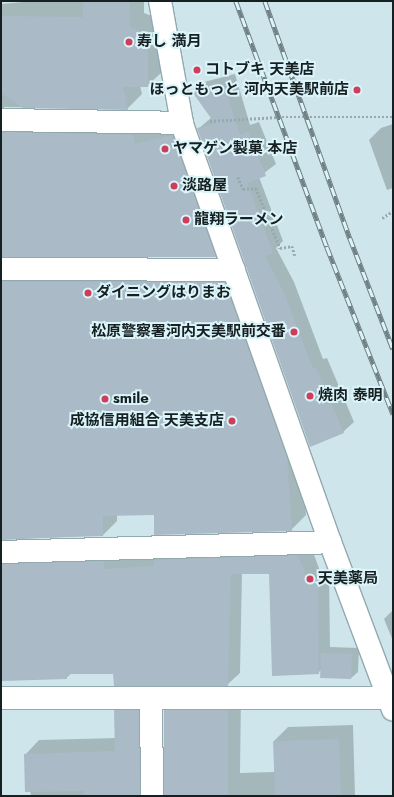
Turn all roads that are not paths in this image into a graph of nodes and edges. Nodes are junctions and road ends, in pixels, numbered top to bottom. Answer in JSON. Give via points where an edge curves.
{"nodes":[{"id":1,"x":160,"y":1,"type":"edge"},
{"id":2,"x":1,"y":120,"type":"edge"},
{"id":3,"x":182,"y":123,"type":"junction"},
{"id":4,"x":1,"y":269,"type":"edge"},
{"id":5,"x":234,"y":270,"type":"junction"},
{"id":6,"x":330,"y":542,"type":"junction"},
{"id":7,"x":1,"y":552,"type":"edge"},
{"id":8,"x":1,"y":698,"type":"edge"},
{"id":9,"x":151,"y":698,"type":"junction"},
{"id":10,"x":391,"y":704,"type":"edge"},
{"id":11,"x":152,"y":796,"type":"edge"}],
"edges":[{"from":1,"to":3,"type":"street"},
{"from":2,"to":3,"type":"street"},
{"from":3,"to":5,"type":"street"},
{"from":4,"to":5,"type":"street"},
{"from":5,"to":6,"type":"street"},
{"from":6,"to":7,"type":"street"},
{"from":6,"to":10,"type":"street"},
{"from":8,"to":9,"type":"street"},
{"from":9,"to":10,"type":"street"},
{"from":9,"to":11,"type":"street"}]}
